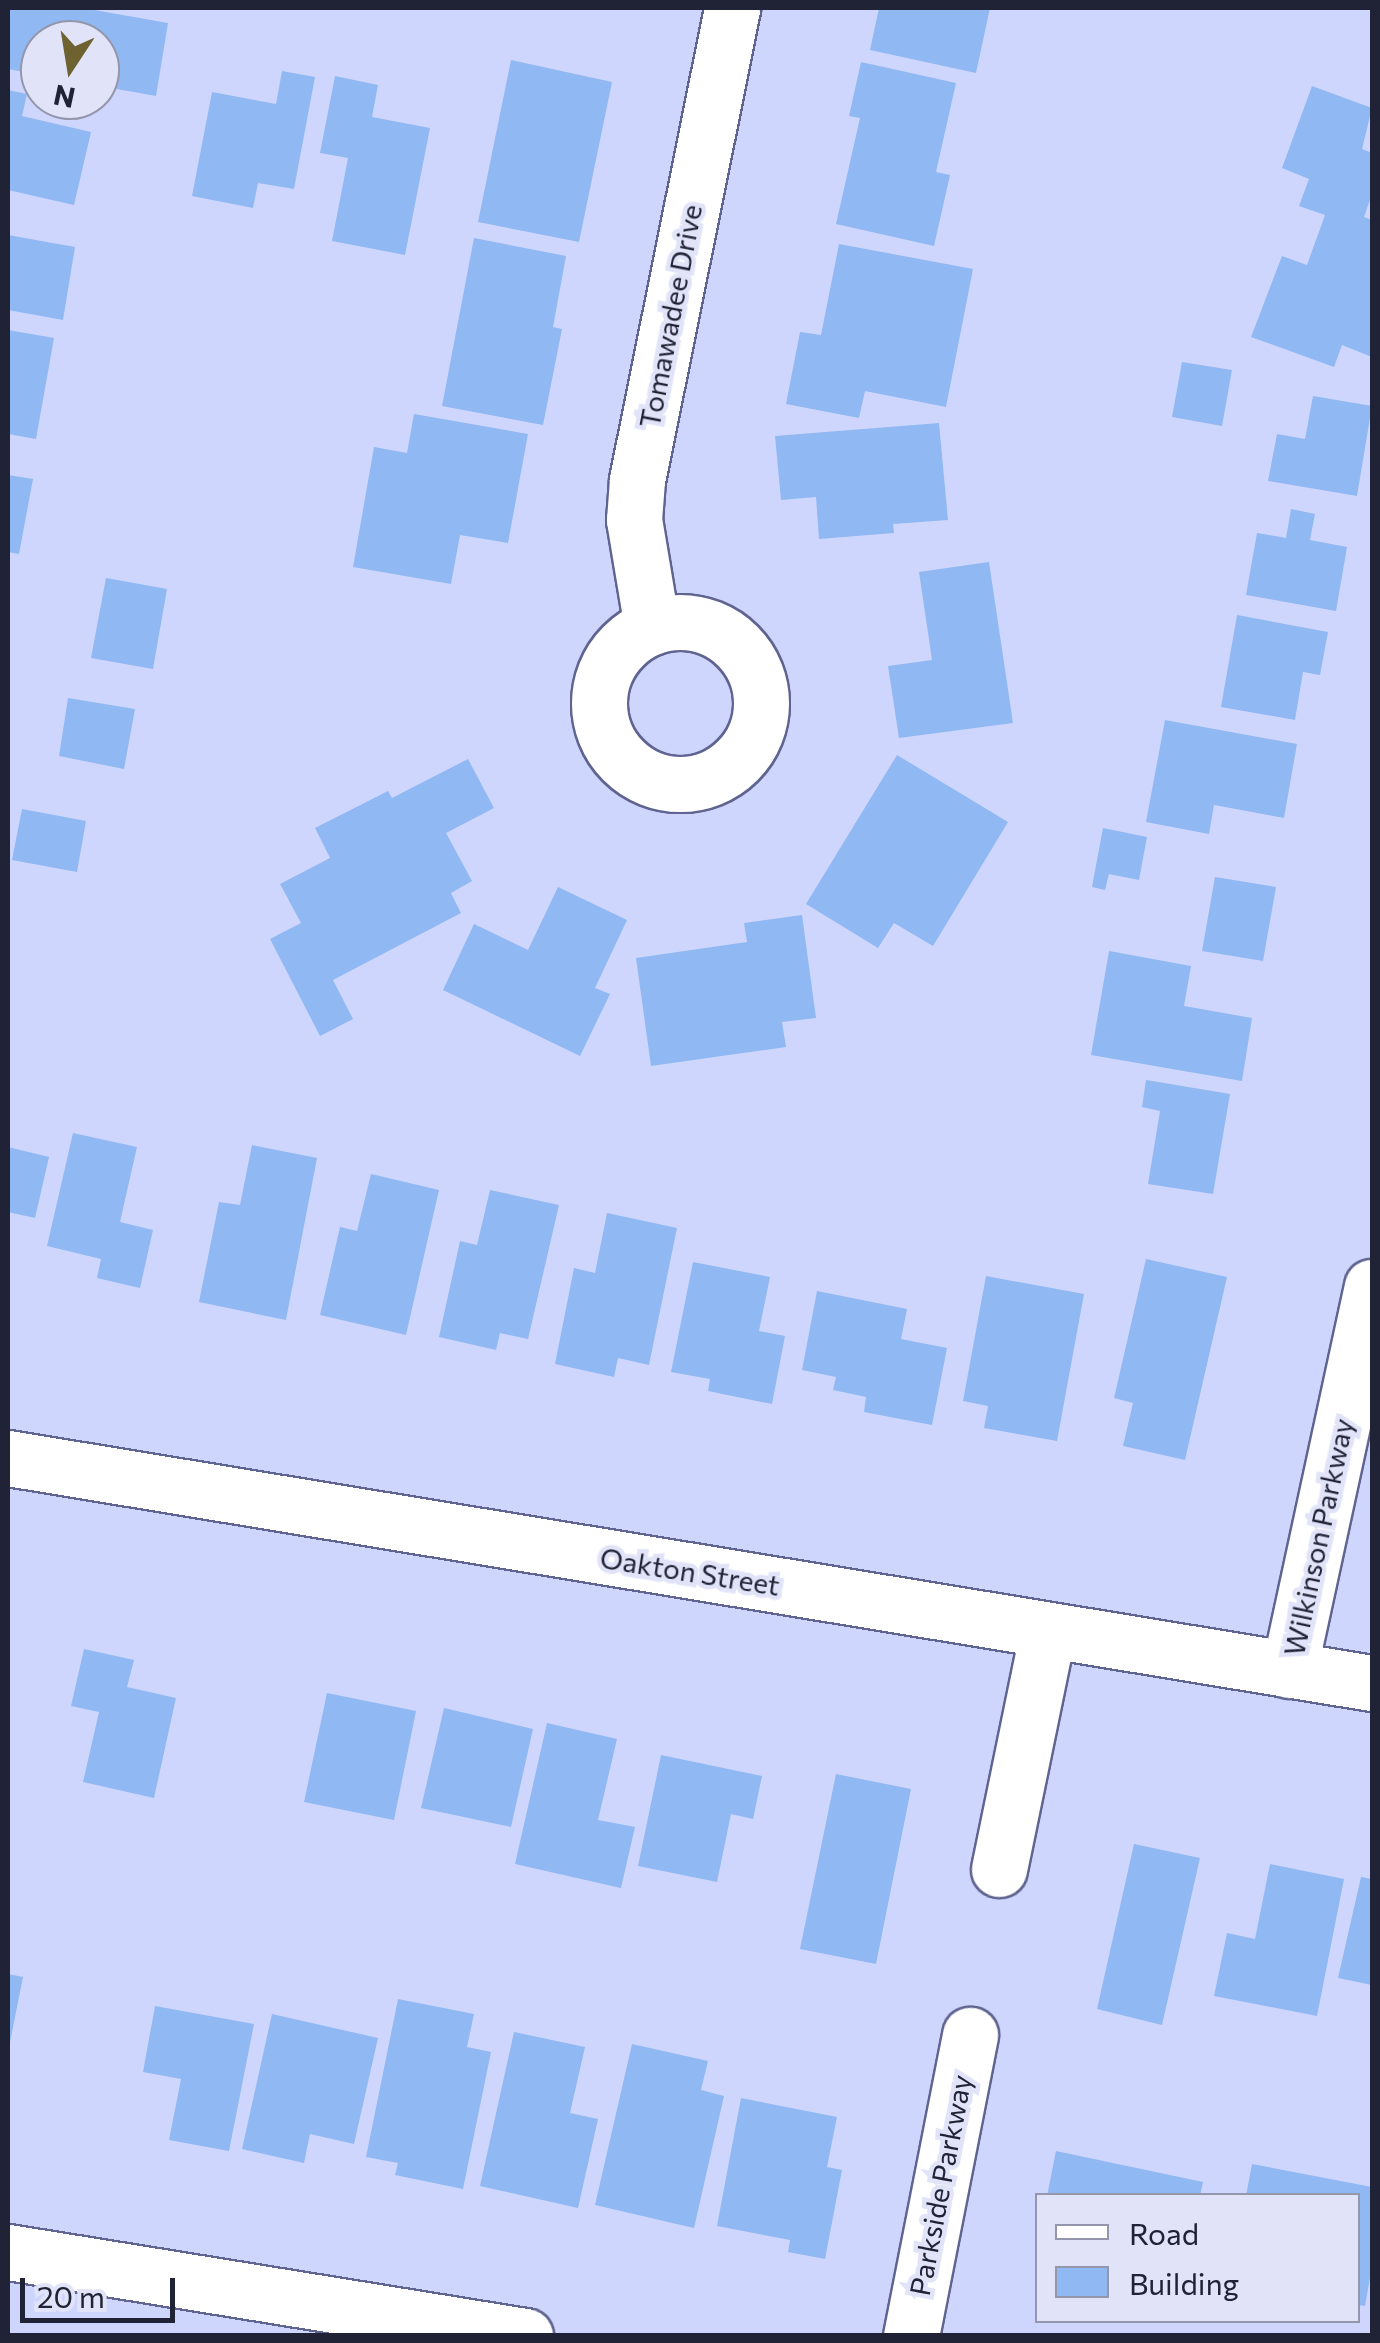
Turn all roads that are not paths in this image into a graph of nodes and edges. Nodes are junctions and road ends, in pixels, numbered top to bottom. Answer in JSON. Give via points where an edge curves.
{"nodes":[{"id":1,"x":732,"y":8,"type":"edge"},
{"id":2,"x":652,"y":626,"type":"dead end"},
{"id":3,"x":1372,"y":1287,"type":"edge"},
{"id":4,"x":8,"y":1458,"type":"edge"},
{"id":5,"x":1048,"y":1631,"type":"junction"},
{"id":6,"x":1290,"y":1670,"type":"junction"},
{"id":7,"x":1372,"y":1683,"type":"edge"},
{"id":8,"x":999,"y":1869,"type":"dead end"},
{"id":9,"x":970,"y":2035,"type":"dead end"},
{"id":10,"x":8,"y":2252,"type":"edge"},
{"id":11,"x":524,"y":2336,"type":"edge"},
{"id":12,"x":911,"y":2336,"type":"edge"}],
"edges":[{"from":1,"to":2,"type":"street","name":"Tomawadee Drive","via":[[637,480],[634,520]]},
{"from":3,"to":6,"type":"street","name":"Wilkinson Parkway"},
{"from":4,"to":5,"type":"street","name":"Oakton Street"},
{"from":5,"to":6,"type":"street","name":"Oakton Street"},
{"from":5,"to":8,"type":"street"},
{"from":6,"to":7,"type":"street","name":"Oakton Street"},
{"from":9,"to":12,"type":"street","name":"Parkside Parkway"},
{"from":10,"to":11,"type":"street"}]}
